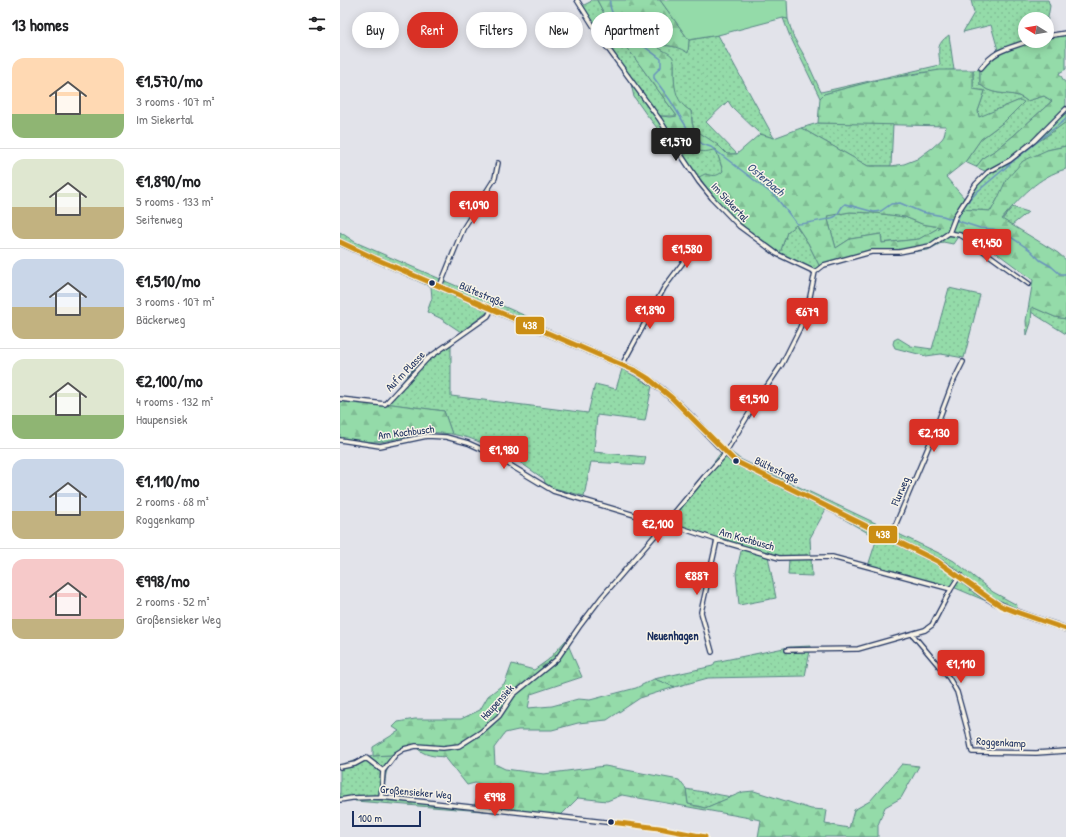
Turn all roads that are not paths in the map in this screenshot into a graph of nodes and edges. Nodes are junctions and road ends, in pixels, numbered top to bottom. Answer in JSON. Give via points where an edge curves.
{"nodes":[{"id":1,"x":577,"y":0,"type":"edge"},
{"id":2,"x":1066,"y":33,"type":"edge"},
{"id":3,"x":1054,"y":35,"type":"edge"},
{"id":4,"x":1018,"y":45,"type":"edge"},
{"id":5,"x":981,"y":68,"type":"dead end"},
{"id":6,"x":1066,"y":109,"type":"edge"},
{"id":7,"x":498,"y":163,"type":"dead end"},
{"id":8,"x":949,"y":233,"type":"junction"},
{"id":9,"x":699,"y":241,"type":"dead end"},
{"id":10,"x":340,"y":242,"type":"edge"},
{"id":11,"x":815,"y":272,"type":"junction"},
{"id":12,"x":1029,"y":284,"type":"dead end"},
{"id":13,"x":440,"y":286,"type":"junction"},
{"id":14,"x":492,"y":309,"type":"junction"},
{"id":15,"x":962,"y":362,"type":"dead end"},
{"id":16,"x":622,"y":364,"type":"junction"},
{"id":17,"x":340,"y":399,"type":"edge"},
{"id":18,"x":340,"y":440,"type":"edge"},
{"id":19,"x":725,"y":452,"type":"junction"},
{"id":20,"x":665,"y":524,"type":"junction"},
{"id":21,"x":890,"y":538,"type":"junction"},
{"id":22,"x":717,"y":540,"type":"junction"},
{"id":23,"x":960,"y":576,"type":"junction"},
{"id":24,"x":951,"y":589,"type":"junction"},
{"id":25,"x":1066,"y":629,"type":"edge"},
{"id":26,"x":913,"y":635,"type":"junction"},
{"id":27,"x":787,"y":650,"type":"dead end"},
{"id":28,"x":712,"y":652,"type":"dead end"},
{"id":29,"x":1066,"y":751,"type":"edge"},
{"id":30,"x":340,"y":767,"type":"edge"},
{"id":31,"x":383,"y":771,"type":"junction"},
{"id":32,"x":381,"y":798,"type":"junction"},
{"id":33,"x":340,"y":800,"type":"edge"},
{"id":34,"x":705,"y":837,"type":"edge"}],
"edges":[{"from":1,"to":11,"type":"street","name":"Im Siekertal","via":[[712,198],[739,226],[777,254]]},
{"from":2,"to":3,"type":"street"},
{"from":4,"to":5,"type":"street","via":[[998,52]]},
{"from":6,"to":8,"type":"street","via":[[1034,141],[1010,160],[988,172],[976,184]]},
{"from":7,"to":13,"type":"street","via":[[495,178],[462,229]]},
{"from":8,"to":11,"type":"street","via":[[930,246],[898,252],[871,252],[824,265]]},
{"from":8,"to":12,"type":"street","via":[[967,239]]},
{"from":9,"to":16,"type":"street","via":[[664,288]]},
{"from":10,"to":13,"type":"street","name":"Bültestraße"},
{"from":11,"to":19,"type":"street","name":"Haupensiek","via":[[807,311],[786,357]]},
{"from":13,"to":14,"type":"street","name":"Bültestraße"},
{"from":14,"to":16,"type":"street","name":"Bültestraße"},
{"from":14,"to":17,"type":"street","name":"Auf'm Plasse","via":[[488,316],[427,359],[385,404]]},
{"from":15,"to":21,"type":"street","name":"Flurweg"},
{"from":16,"to":19,"type":"street","name":"Bültestraße","via":[[649,379],[668,394]]},
{"from":18,"to":20,"type":"street","name":"Am Kochbusch","via":[[380,446],[427,436],[446,437],[490,453],[553,491]]},
{"from":19,"to":20,"type":"street","name":"Haupensiek"},
{"from":19,"to":21,"type":"street","name":"Bültestraße","via":[[741,464]]},
{"from":20,"to":22,"type":"street","name":"Am Kochbusch"},
{"from":20,"to":31,"type":"street","name":"Haupensiek","via":[[601,598],[557,659],[513,695],[499,716],[481,732],[459,746],[416,746],[404,749],[396,754]]},
{"from":21,"to":23,"type":"street","name":"Bültestraße","via":[[937,561]]},
{"from":22,"to":24,"type":"street","name":"Am Kochbusch","via":[[780,558],[832,557]]},
{"from":22,"to":28,"type":"street","via":[[702,612]]},
{"from":23,"to":24,"type":"street"},
{"from":23,"to":25,"type":"street","name":"Bültestraße","via":[[1003,606]]},
{"from":24,"to":26,"type":"street","via":[[932,625]]},
{"from":26,"to":27,"type":"street","via":[[858,650]]},
{"from":26,"to":29,"type":"street","name":"Roggenkamp","via":[[949,678],[957,692],[972,752]]},
{"from":30,"to":31,"type":"street","via":[[355,764],[366,758]]},
{"from":31,"to":32,"type":"street"},
{"from":32,"to":33,"type":"street","name":"Großensieker Weg"},
{"from":32,"to":34,"type":"street","name":"Großensieker Weg","via":[[659,828]]}]}
